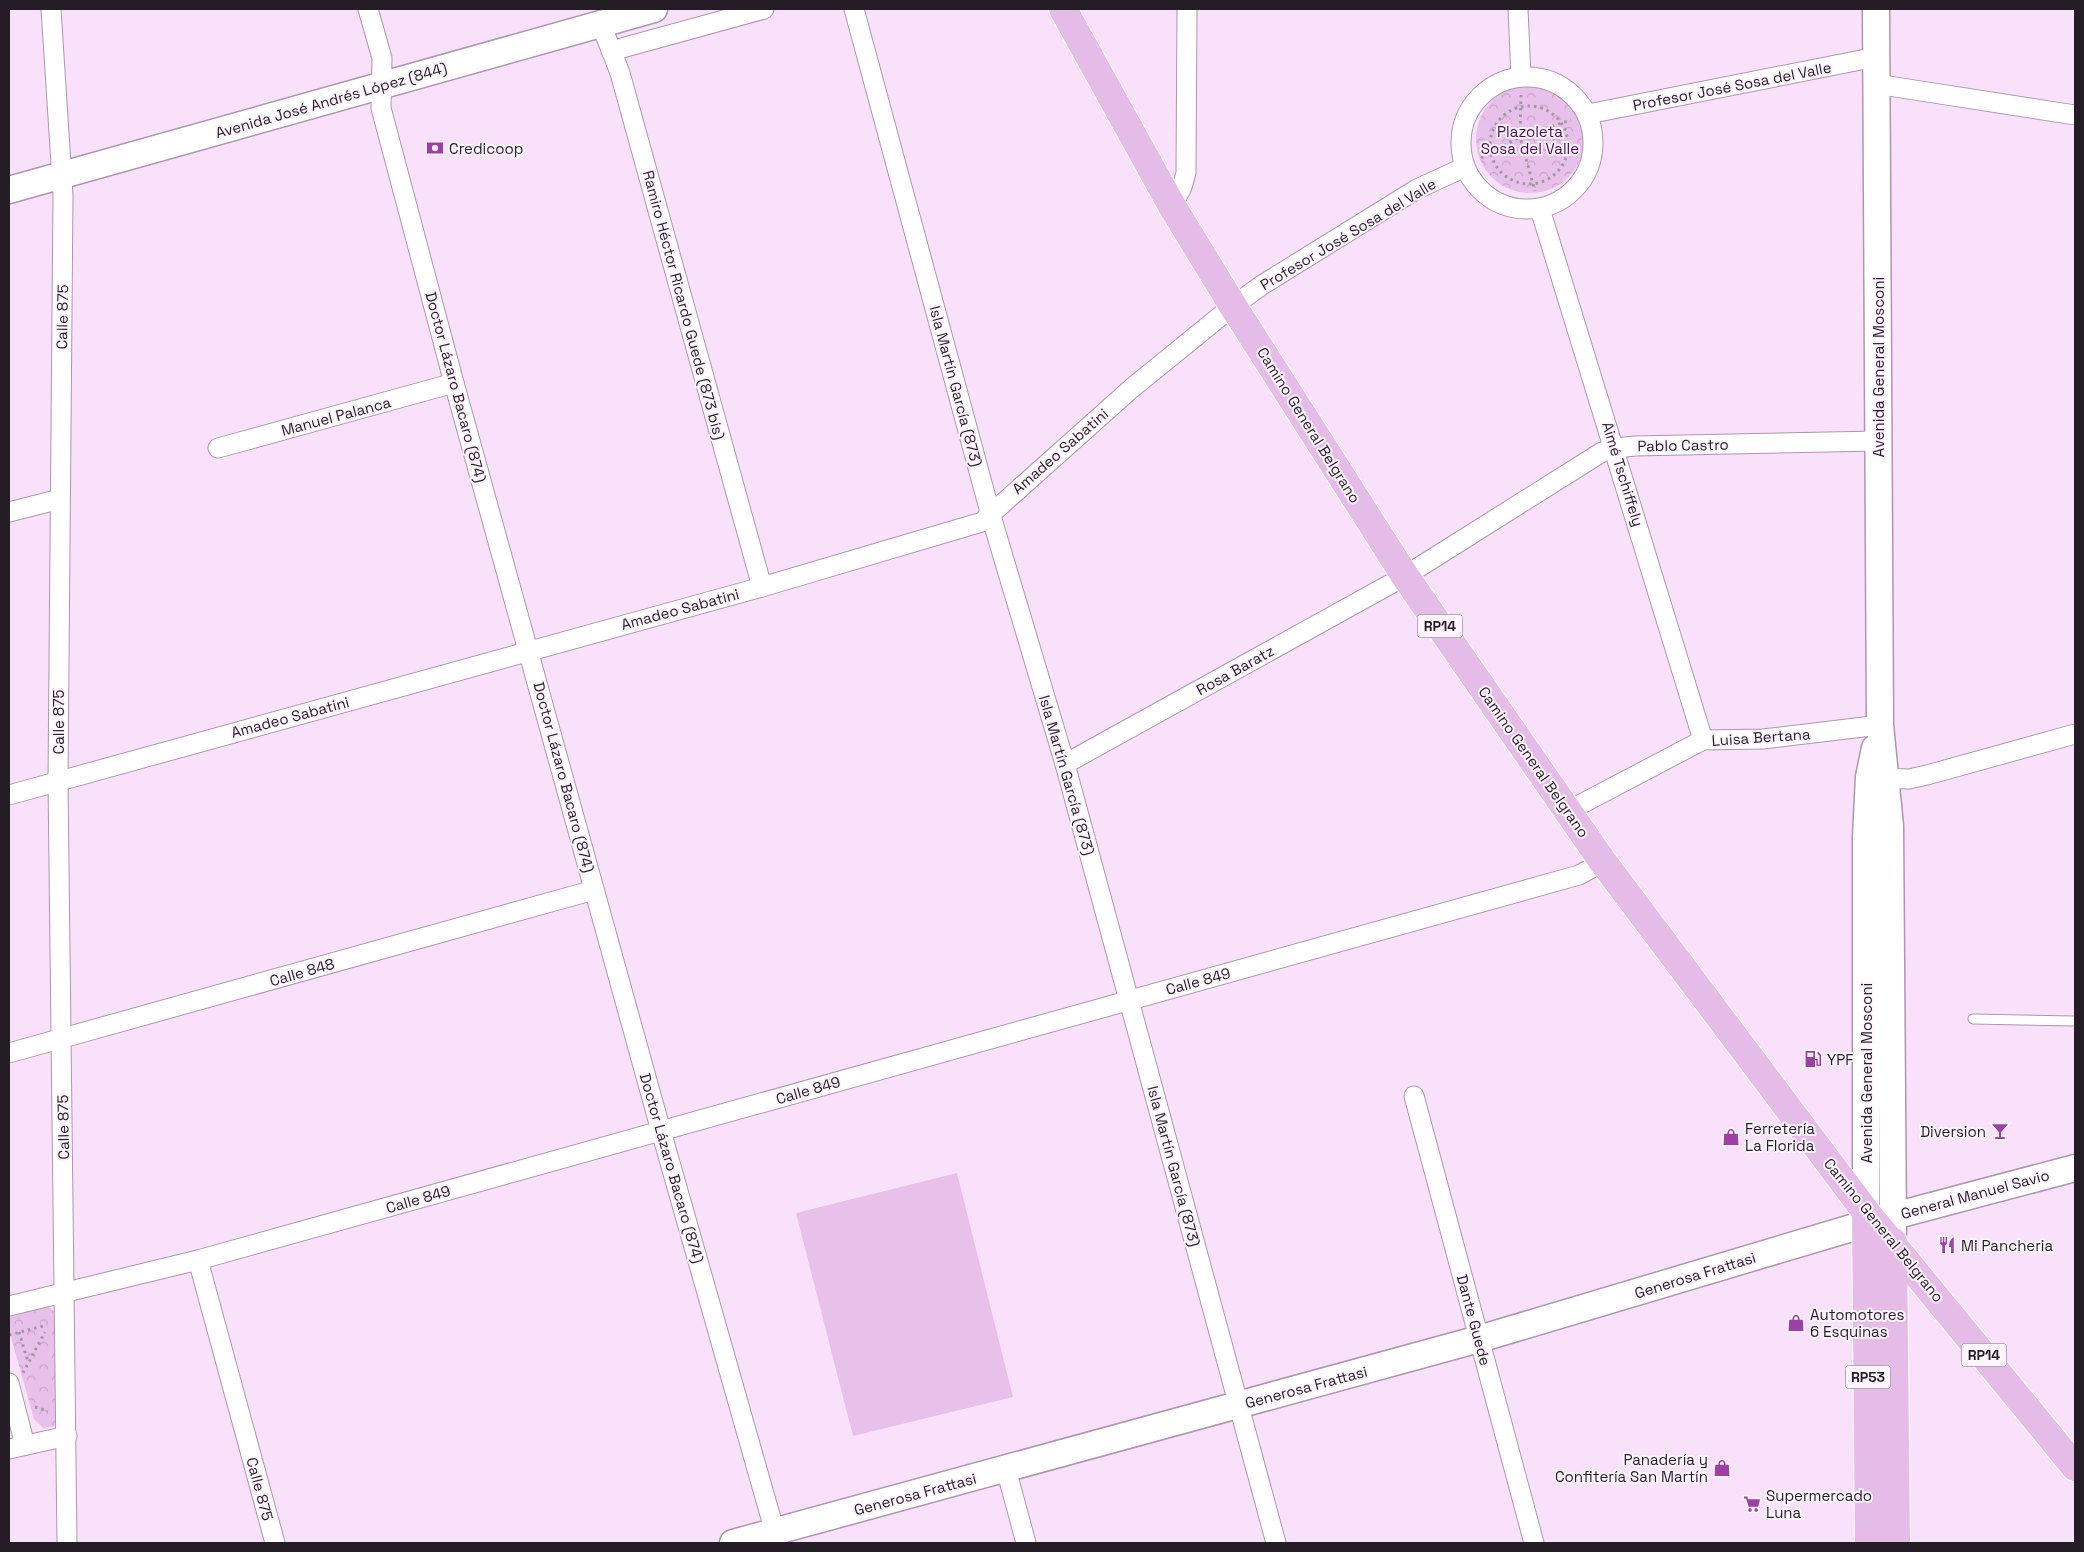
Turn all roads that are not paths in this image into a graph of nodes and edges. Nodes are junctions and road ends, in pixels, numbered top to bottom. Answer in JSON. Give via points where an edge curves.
{"nodes":[{"id":1,"x":51,"y":9,"type":"edge"},
{"id":2,"x":368,"y":9,"type":"edge"},
{"id":3,"x":654,"y":9,"type":"edge"},
{"id":4,"x":764,"y":9,"type":"edge"},
{"id":5,"x":854,"y":9,"type":"edge"},
{"id":6,"x":1063,"y":9,"type":"edge"},
{"id":7,"x":1187,"y":9,"type":"edge"},
{"id":8,"x":1518,"y":9,"type":"edge"},
{"id":9,"x":1876,"y":9,"type":"edge"},
{"id":10,"x":601,"y":24,"type":"junction"},
{"id":11,"x":611,"y":51,"type":"junction"},
{"id":12,"x":1876,"y":57,"type":"junction"},
{"id":13,"x":1521,"y":77,"type":"junction"},
{"id":14,"x":1876,"y":84,"type":"junction"},
{"id":15,"x":380,"y":87,"type":"junction"},
{"id":16,"x":1588,"y":114,"type":"junction"},
{"id":17,"x":2075,"y":115,"type":"edge"},
{"id":18,"x":1465,"y":167,"type":"junction"},
{"id":19,"x":62,"y":174,"type":"junction"},
{"id":20,"x":9,"y":190,"type":"edge"},
{"id":21,"x":1172,"y":206,"type":"junction"},
{"id":22,"x":1540,"y":209,"type":"junction"},
{"id":23,"x":1233,"y":306,"type":"junction"},
{"id":24,"x":454,"y":383,"type":"junction"},
{"id":25,"x":1878,"y":441,"type":"junction"},
{"id":26,"x":218,"y":448,"type":"dead end"},
{"id":27,"x":1615,"y":448,"type":"junction"},
{"id":28,"x":60,"y":499,"type":"junction"},
{"id":29,"x":9,"y":512,"type":"edge"},
{"id":30,"x":991,"y":516,"type":"junction"},
{"id":31,"x":1405,"y":576,"type":"junction"},
{"id":32,"x":762,"y":587,"type":"junction"},
{"id":33,"x":530,"y":651,"type":"junction"},
{"id":34,"x":1880,"y":725,"type":"junction"},
{"id":35,"x":2075,"y":734,"type":"edge"},
{"id":36,"x":1704,"y":740,"type":"junction"},
{"id":37,"x":1065,"y":764,"type":"junction"},
{"id":38,"x":1878,"y":778,"type":"junction"},
{"id":39,"x":58,"y":781,"type":"junction"},
{"id":40,"x":9,"y":795,"type":"edge"},
{"id":41,"x":1568,"y":811,"type":"junction"},
{"id":42,"x":1603,"y":862,"type":"junction"},
{"id":43,"x":594,"y":890,"type":"junction"},
{"id":44,"x":1129,"y":1000,"type":"junction"},
{"id":45,"x":1973,"y":1019,"type":"dead end"},
{"id":46,"x":2075,"y":1021,"type":"edge"},
{"id":47,"x":62,"y":1039,"type":"junction"},
{"id":48,"x":9,"y":1054,"type":"edge"},
{"id":49,"x":1414,"y":1096,"type":"dead end"},
{"id":50,"x":661,"y":1131,"type":"junction"},
{"id":51,"x":2075,"y":1168,"type":"edge"},
{"id":52,"x":1879,"y":1223,"type":"junction"},
{"id":53,"x":198,"y":1260,"type":"junction"},
{"id":54,"x":65,"y":1292,"type":"junction"},
{"id":55,"x":9,"y":1306,"type":"edge"},
{"id":56,"x":1479,"y":1340,"type":"junction"},
{"id":57,"x":11,"y":1392,"type":"edge"},
{"id":58,"x":1239,"y":1406,"type":"junction"},
{"id":59,"x":67,"y":1427,"type":"junction"},
{"id":60,"x":17,"y":1447,"type":"edge"},
{"id":61,"x":2075,"y":1467,"type":"edge"},
{"id":62,"x":1006,"y":1469,"type":"junction"},
{"id":63,"x":777,"y":1538,"type":"edge"},
{"id":64,"x":67,"y":1543,"type":"edge"},
{"id":65,"x":274,"y":1543,"type":"edge"},
{"id":66,"x":734,"y":1543,"type":"edge"},
{"id":67,"x":1026,"y":1543,"type":"edge"},
{"id":68,"x":1276,"y":1543,"type":"edge"},
{"id":69,"x":1534,"y":1543,"type":"edge"},
{"id":70,"x":1869,"y":1543,"type":"edge"},
{"id":71,"x":1896,"y":1543,"type":"edge"}],
"edges":[{"from":1,"to":19,"type":"street","name":"Calle 875"},
{"from":2,"to":15,"type":"street","name":"Doctor Lázaro Bacaro (874)","via":[[382,58]]},
{"from":3,"to":10,"type":"main road","name":"Avenida José Andrés López (844)"},
{"from":4,"to":11,"type":"street"},
{"from":5,"to":30,"type":"street","name":"Isla Martín García (873)"},
{"from":6,"to":21,"type":"main road","name":"Camino General Belgrano","number":"RP14"},
{"from":7,"to":21,"type":"street","via":[[1186,173]]},
{"from":8,"to":13,"type":"street"},
{"from":9,"to":12,"type":"main road","name":"Avenida General Mosconi"},
{"from":10,"to":11,"type":"street","name":"Ramiro Héctor Ricardo Guede (873 bis)"},
{"from":10,"to":15,"type":"main road","name":"Avenida José Andrés López (844)"},
{"from":11,"to":32,"type":"street","name":"Ramiro Héctor Ricardo Guede (873 bis)","via":[[620,73]]},
{"from":12,"to":14,"type":"main road","name":"Avenida General Mosconi"},
{"from":12,"to":16,"type":"street","name":"Profesor José Sosa del Valle"},
{"from":13,"to":16,"type":"street","via":[[1537,77],[1560,85],[1579,100]]},
{"from":13,"to":18,"type":"street","via":[[1501,82],[1484,92],[1470,108],[1460,147]]},
{"from":14,"to":17,"type":"street"},
{"from":14,"to":25,"type":"main road","name":"Avenida General Mosconi"},
{"from":15,"to":19,"type":"main road","name":"Avenida José Andrés López (844)"},
{"from":15,"to":24,"type":"street","name":"Doctor Lázaro Bacaro (874)","via":[[381,108]]},
{"from":16,"to":22,"type":"street","via":[[1594,154],[1587,173],[1576,190],[1559,202]]},
{"from":18,"to":22,"type":"street","via":[[1477,187],[1495,202],[1517,209]]},
{"from":18,"to":23,"type":"street","name":"Profesor José Sosa del Valle","via":[[1417,189]]},
{"from":19,"to":20,"type":"main road","name":"Avenida José Andrés López (844)"},
{"from":19,"to":28,"type":"street","name":"Calle 875"},
{"from":21,"to":23,"type":"main road","name":"Camino General Belgrano","number":"RP14"},
{"from":22,"to":27,"type":"street","name":"Aimé Tschiffely"},
{"from":23,"to":30,"type":"street","name":"Amadeo Sabatini","via":[[1132,388],[1010,495]]},
{"from":23,"to":31,"type":"main road","name":"Camino General Belgrano","number":"RP14"},
{"from":24,"to":26,"type":"street","name":"Manuel Palanca"},
{"from":24,"to":33,"type":"street","name":"Doctor Lázaro Bacaro (874)"},
{"from":25,"to":27,"type":"street","name":"Pablo Castro"},
{"from":25,"to":34,"type":"main road","name":"Avenida General Mosconi"},
{"from":27,"to":31,"type":"street","name":"Pablo Castro","via":[[1592,459]]},
{"from":27,"to":36,"type":"street","name":"Aimé Tschiffely"},
{"from":28,"to":29,"type":"street"},
{"from":28,"to":39,"type":"street","name":"Calle 875"},
{"from":30,"to":32,"type":"street","name":"Amadeo Sabatini","via":[[967,528]]},
{"from":30,"to":37,"type":"street","name":"Isla Martín García (873)"},
{"from":31,"to":37,"type":"street","name":"Rosa Baratz"},
{"from":31,"to":41,"type":"main road","name":"Camino General Belgrano","number":"RP14"},
{"from":32,"to":33,"type":"street","name":"Amadeo Sabatini"},
{"from":33,"to":39,"type":"street","name":"Amadeo Sabatini"},
{"from":33,"to":43,"type":"street","name":"Doctor Lázaro Bacaro (874)"},
{"from":34,"to":36,"type":"street","name":"Luisa Bertana","via":[[1772,738]]},
{"from":34,"to":38,"type":"main road","name":"Avenida General Mosconi"},
{"from":35,"to":38,"type":"street","via":[[1927,775],[1909,779]]},
{"from":36,"to":41,"type":"street","name":"Luisa Bertana"},
{"from":37,"to":44,"type":"street","name":"Isla Martín García (873)"},
{"from":38,"to":52,"type":"main road","name":"Avenida General Mosconi","via":[[1866,837]]},
{"from":39,"to":40,"type":"street","name":"Amadeo Sabatini"},
{"from":39,"to":47,"type":"street","name":"Calle 875"},
{"from":41,"to":42,"type":"main road","name":"Camino General Belgrano","number":"RP14"},
{"from":42,"to":44,"type":"street","name":"Calle 849","via":[[1579,875]]},
{"from":42,"to":52,"type":"main road","name":"Camino General Belgrano","number":"RP14"},
{"from":43,"to":47,"type":"street","name":"Calle 848"},
{"from":43,"to":50,"type":"street","name":"Doctor Lázaro Bacaro (874)"},
{"from":44,"to":50,"type":"street","name":"Calle 849"},
{"from":44,"to":58,"type":"street","name":"Isla Martín García (873)"},
{"from":45,"to":46,"type":"lane"},
{"from":47,"to":48,"type":"street","name":"Calle 848"},
{"from":47,"to":54,"type":"street","name":"Calle 875"},
{"from":49,"to":56,"type":"street","name":"Dante Guede"},
{"from":50,"to":53,"type":"street","name":"Calle 849"},
{"from":50,"to":63,"type":"street","name":"Doctor Lázaro Bacaro (874)"},
{"from":51,"to":52,"type":"main road","name":"General Manuel Savio"},
{"from":52,"to":56,"type":"main road","name":"Generosa Frattasi"},
{"from":52,"to":61,"type":"main road","name":"Camino General Belgrano","number":"RP14"},
{"from":52,"to":70,"type":"main road","name":"Avenida General Mosconi","number":"RP53"},
{"from":52,"to":71,"type":"main road","name":"Avenida General Mosconi","number":"RP53"},
{"from":53,"to":54,"type":"street","name":"Calle 849"},
{"from":53,"to":65,"type":"street","name":"Calle 875"},
{"from":54,"to":55,"type":"street","name":"Calle 849"},
{"from":54,"to":59,"type":"street","name":"Calle 875"},
{"from":56,"to":58,"type":"main road","name":"Generosa Frattasi"},
{"from":56,"to":69,"type":"street","name":"Dante Guede"},
{"from":57,"to":60,"type":"street"},
{"from":58,"to":62,"type":"main road","name":"Generosa Frattasi"},
{"from":58,"to":68,"type":"street","name":"Isla Martín García (873)"},
{"from":59,"to":60,"type":"street"},
{"from":59,"to":64,"type":"street","name":"Calle 875"},
{"from":62,"to":63,"type":"main road","name":"Generosa Frattasi"},
{"from":62,"to":67,"type":"street"},
{"from":63,"to":66,"type":"main road","name":"Generosa Frattasi"}]}
